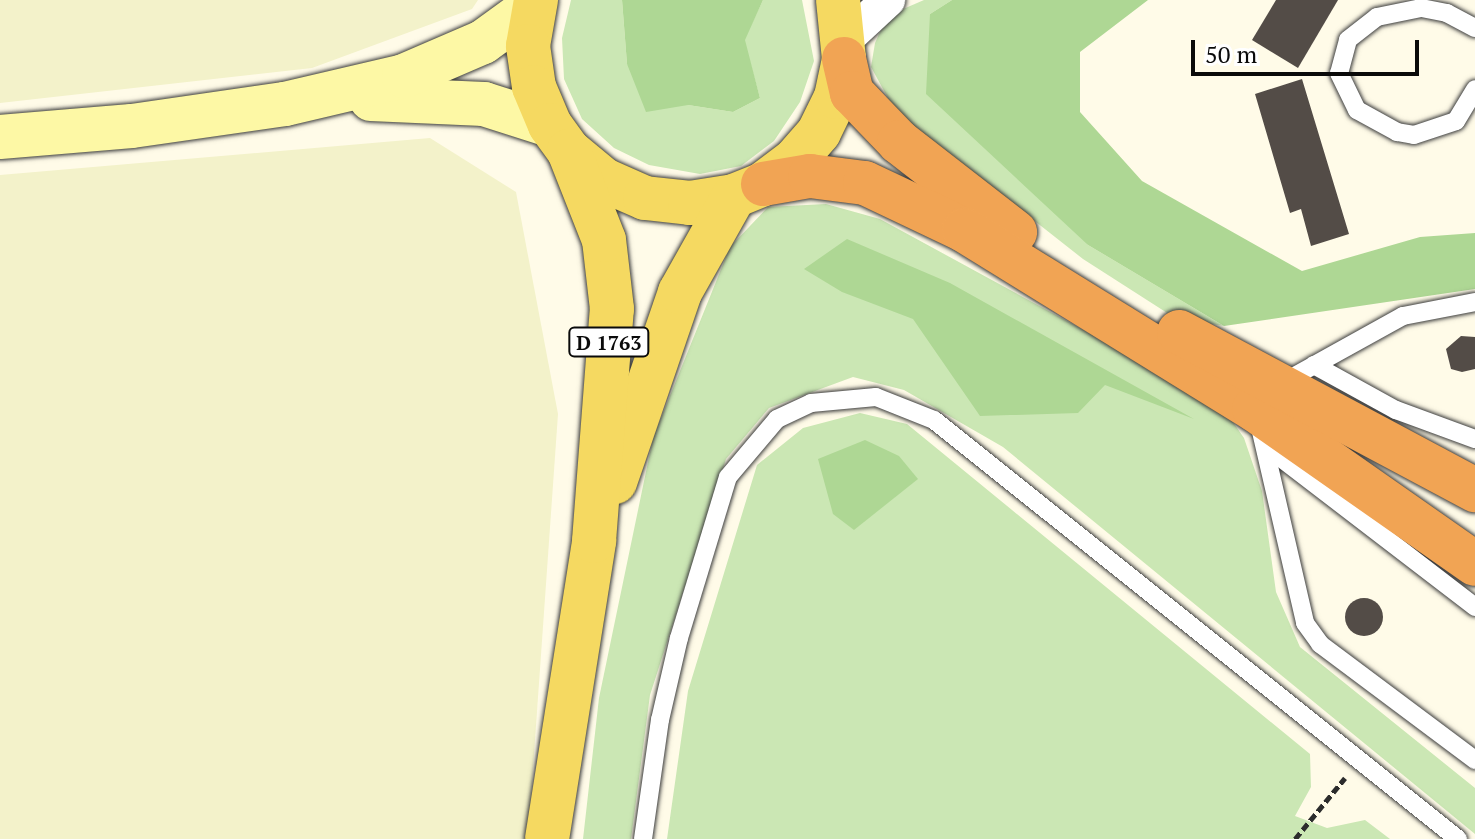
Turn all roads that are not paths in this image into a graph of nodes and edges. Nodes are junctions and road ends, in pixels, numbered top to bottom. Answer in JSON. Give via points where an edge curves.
{"nodes":[{"id":1,"x":888,"y":0,"type":"edge"},
{"id":2,"x":535,"y":2,"type":"edge"},
{"id":3,"x":1473,"y":21,"type":"edge"},
{"id":4,"x":842,"y":33,"type":"edge"},
{"id":5,"x":1473,"y":98,"type":"edge"},
{"id":6,"x":285,"y":104,"type":"junction"},
{"id":7,"x":0,"y":137,"type":"edge"},
{"id":8,"x":560,"y":138,"type":"junction"},
{"id":9,"x":748,"y":190,"type":"junction"},
{"id":10,"x":1475,"y":302,"type":"edge"},
{"id":11,"x":1279,"y":401,"type":"junction"},
{"id":12,"x":1475,"y":439,"type":"edge"},
{"id":13,"x":1475,"y":490,"type":"edge"},
{"id":14,"x":594,"y":541,"type":"junction"},
{"id":15,"x":1475,"y":564,"type":"edge"},
{"id":16,"x":1475,"y":607,"type":"edge"},
{"id":17,"x":1475,"y":760,"type":"edge"},
{"id":18,"x":547,"y":839,"type":"edge"},
{"id":19,"x":643,"y":839,"type":"edge"},
{"id":20,"x":1458,"y":839,"type":"edge"}],
"edges":[{"from":1,"to":4,"type":"street"},
{"from":2,"to":6,"type":"street","via":[[483,42],[404,76]]},
{"from":2,"to":8,"type":"main road","via":[[530,60],[534,87]]},
{"from":3,"to":5,"type":"lane","via":[[1421,8],[1377,17],[1348,40],[1339,73],[1357,110],[1397,132],[1414,135],[1456,121]]},
{"from":4,"to":9,"type":"main road","via":[[836,97],[819,132],[794,161]]},
{"from":4,"to":11,"type":"highway","via":[[852,93],[944,181],[1052,260]]},
{"from":6,"to":7,"type":"street","via":[[132,126]]},
{"from":6,"to":8,"type":"street","via":[[407,97],[484,104]]},
{"from":8,"to":9,"type":"main road","via":[[604,180],[645,198],[690,203]]},
{"from":8,"to":14,"type":"main road","number":"D 1763","via":[[604,240],[612,309]]},
{"from":9,"to":11,"type":"highway","via":[[824,177],[865,183]]},
{"from":9,"to":14,"type":"main road","number":"D 1763","via":[[680,292]]},
{"from":10,"to":11,"type":"lane","via":[[1403,316]]},
{"from":11,"to":12,"type":"lane","via":[[1396,410]]},
{"from":11,"to":13,"type":"highway"},
{"from":11,"to":15,"type":"highway"},
{"from":11,"to":16,"type":"lane"},
{"from":11,"to":17,"type":"lane","via":[[1305,623],[1320,644]]},
{"from":14,"to":18,"type":"main road","number":"D 1763"},
{"from":19,"to":20,"type":"lane","via":[[676,651],[728,477],[777,419],[811,403],[876,397],[934,420]]}]}
